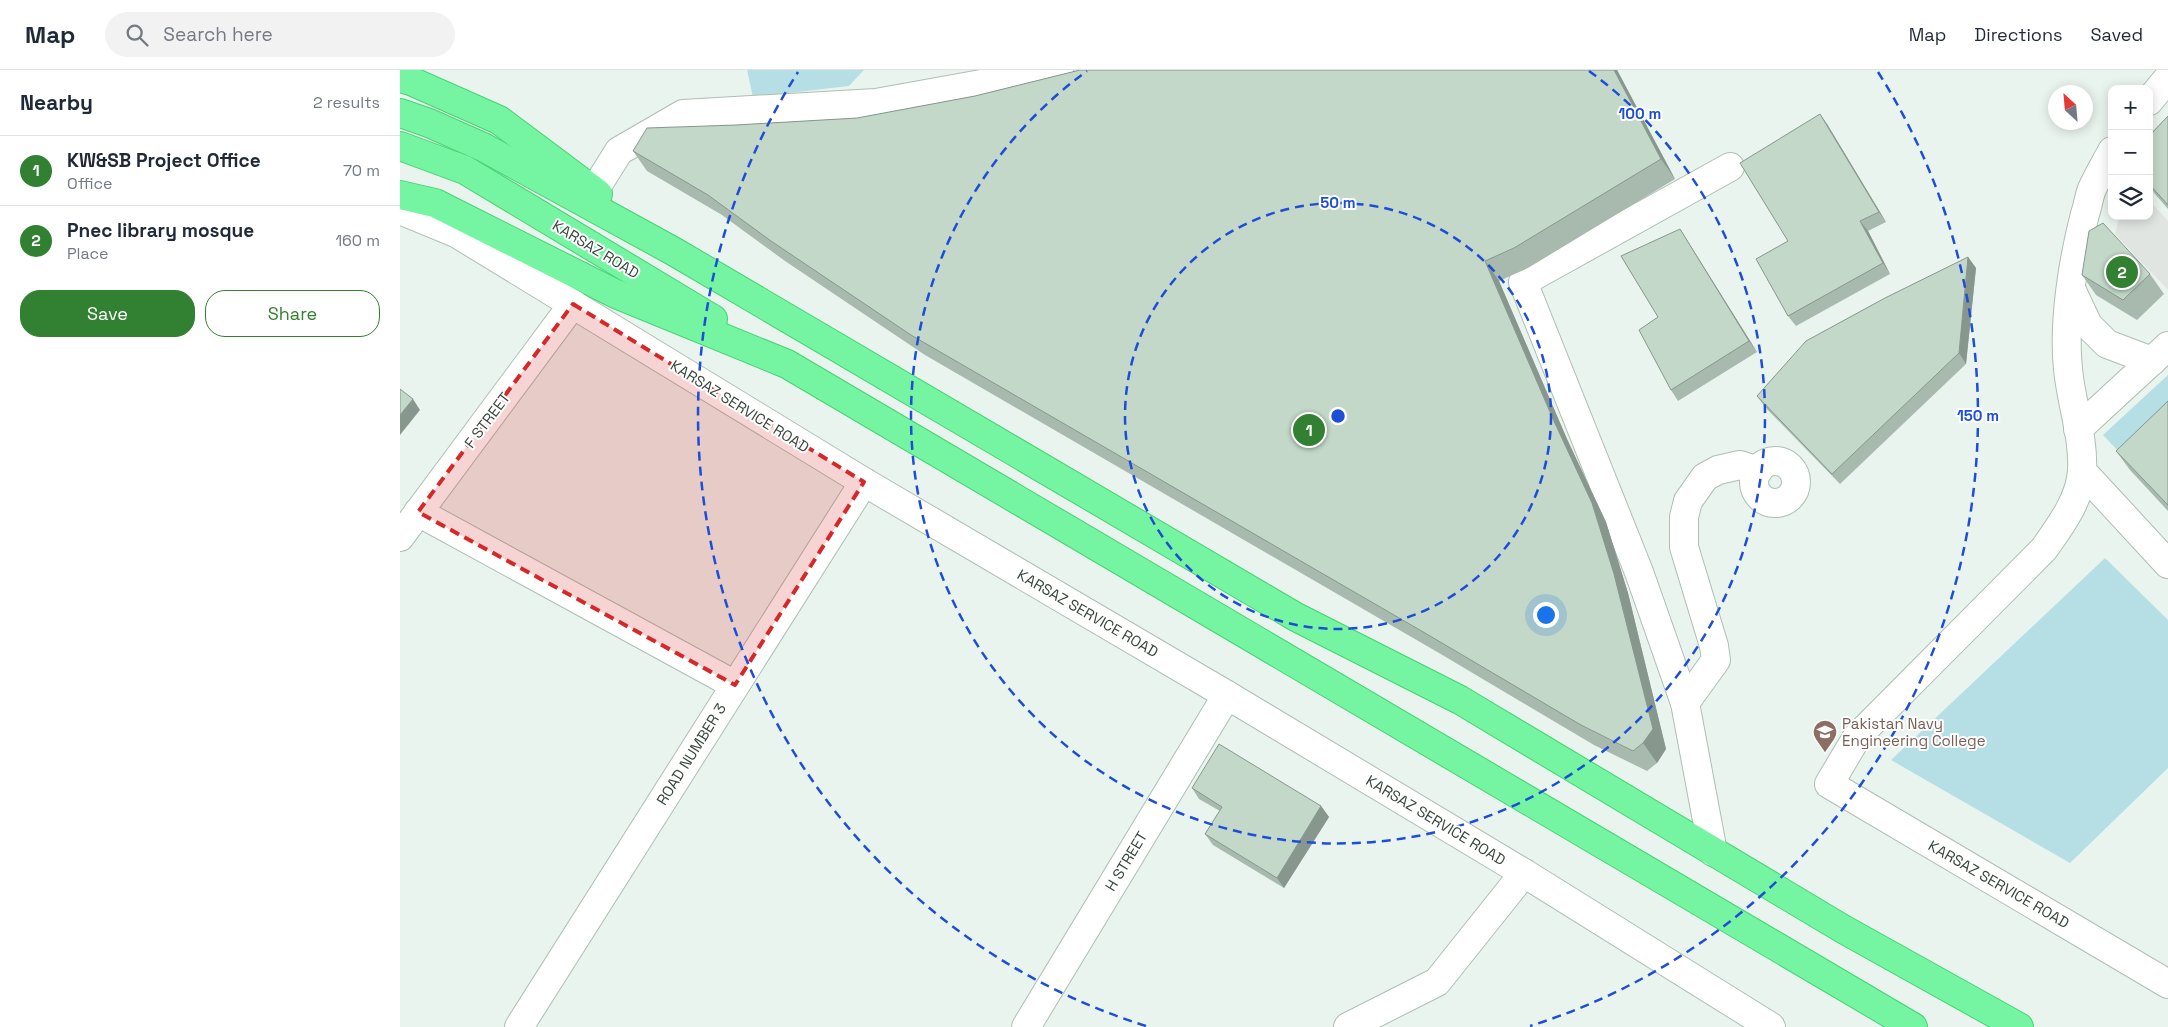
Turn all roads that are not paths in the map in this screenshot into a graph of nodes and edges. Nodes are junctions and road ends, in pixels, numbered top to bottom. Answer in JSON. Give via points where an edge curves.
{"nodes":[{"id":1,"x":1058,"y":70,"type":"edge"},
{"id":2,"x":400,"y":78,"type":"edge"},
{"id":3,"x":2168,"y":78,"type":"edge"},
{"id":4,"x":2153,"y":96,"type":"edge"},
{"id":5,"x":400,"y":113,"type":"edge"},
{"id":6,"x":400,"y":146,"type":"edge"},
{"id":7,"x":2108,"y":159,"type":"edge"},
{"id":8,"x":1730,"y":167,"type":"dead end"},
{"id":9,"x":594,"y":191,"type":"junction"},
{"id":10,"x":400,"y":195,"type":"edge"},
{"id":11,"x":400,"y":210,"type":"edge"},
{"id":12,"x":673,"y":252,"type":"junction"},
{"id":13,"x":2071,"y":289,"type":"junction"},
{"id":14,"x":573,"y":304,"type":"junction"},
{"id":15,"x":2160,"y":353,"type":"edge"},
{"id":16,"x":787,"y":364,"type":"junction"},
{"id":17,"x":2078,"y":429,"type":"junction"},
{"id":18,"x":1758,"y":470,"type":"dead end"},
{"id":19,"x":2082,"y":471,"type":"junction"},
{"id":20,"x":864,"y":482,"type":"junction"},
{"id":21,"x":418,"y":512,"type":"junction"},
{"id":22,"x":400,"y":537,"type":"edge"},
{"id":23,"x":2168,"y":564,"type":"edge"},
{"id":24,"x":735,"y":685,"type":"junction"},
{"id":25,"x":1227,"y":695,"type":"junction"},
{"id":26,"x":1685,"y":703,"type":"junction"},
{"id":27,"x":1713,"y":852,"type":"junction"},
{"id":28,"x":1524,"y":873,"type":"junction"},
{"id":29,"x":2168,"y":984,"type":"edge"},
{"id":30,"x":519,"y":1027,"type":"edge"},
{"id":31,"x":1026,"y":1027,"type":"edge"},
{"id":32,"x":1348,"y":1027,"type":"edge"},
{"id":33,"x":1770,"y":1027,"type":"edge"},
{"id":34,"x":1913,"y":1027,"type":"edge"},
{"id":35,"x":2019,"y":1027,"type":"edge"}],
"edges":[{"from":1,"to":9,"type":"street","via":[[876,103],[684,114],[619,151]]},
{"from":2,"to":9,"type":"highway","via":[[500,120]]},
{"from":3,"to":4,"type":"street"},
{"from":5,"to":12,"type":"highway","via":[[483,147]]},
{"from":6,"to":16,"type":"highway","name":"KARSAZ ROAD","via":[[465,170]]},
{"from":7,"to":13,"type":"street","via":[[2092,190]]},
{"from":8,"to":26,"type":"street","via":[[1523,282],[1639,572]]},
{"from":9,"to":12,"type":"highway"},
{"from":10,"to":16,"type":"highway","via":[[435,203],[616,294]]},
{"from":11,"to":14,"type":"street","name":"KARSAZ SERVICE ROAD","via":[[456,233]]},
{"from":12,"to":27,"type":"highway","via":[[1296,617],[1460,700]]},
{"from":13,"to":15,"type":"street","via":[[2088,325],[2107,344]]},
{"from":13,"to":17,"type":"street","via":[[2068,369]]},
{"from":14,"to":20,"type":"street","name":"KARSAZ SERVICE ROAD"},
{"from":14,"to":21,"type":"street","name":"F STREET"},
{"from":15,"to":17,"type":"street"},
{"from":16,"to":34,"type":"highway"},
{"from":17,"to":19,"type":"street"},
{"from":18,"to":26,"type":"street","via":[[1740,465],[1718,470],[1705,477],[1688,501],[1684,517],[1684,547],[1716,660]]},
{"from":19,"to":23,"type":"street"},
{"from":19,"to":29,"type":"street","name":"KARSAZ SERVICE ROAD","via":[[2066,516],[2044,549],[1857,737],[1829,784]]},
{"from":20,"to":24,"type":"street","name":"ROAD NUMBER 3"},
{"from":20,"to":25,"type":"street","name":"KARSAZ SERVICE ROAD"},
{"from":21,"to":22,"type":"street","name":"F STREET"},
{"from":21,"to":24,"type":"street"},
{"from":24,"to":30,"type":"street","name":"ROAD NUMBER 3"},
{"from":25,"to":28,"type":"street","name":"KARSAZ SERVICE ROAD"},
{"from":25,"to":31,"type":"street","name":"H STREET"},
{"from":26,"to":27,"type":"street"},
{"from":27,"to":35,"type":"highway"},
{"from":28,"to":32,"type":"street","via":[[1437,982]]},
{"from":28,"to":33,"type":"street","name":"KARSAZ SERVICE ROAD"}]}
